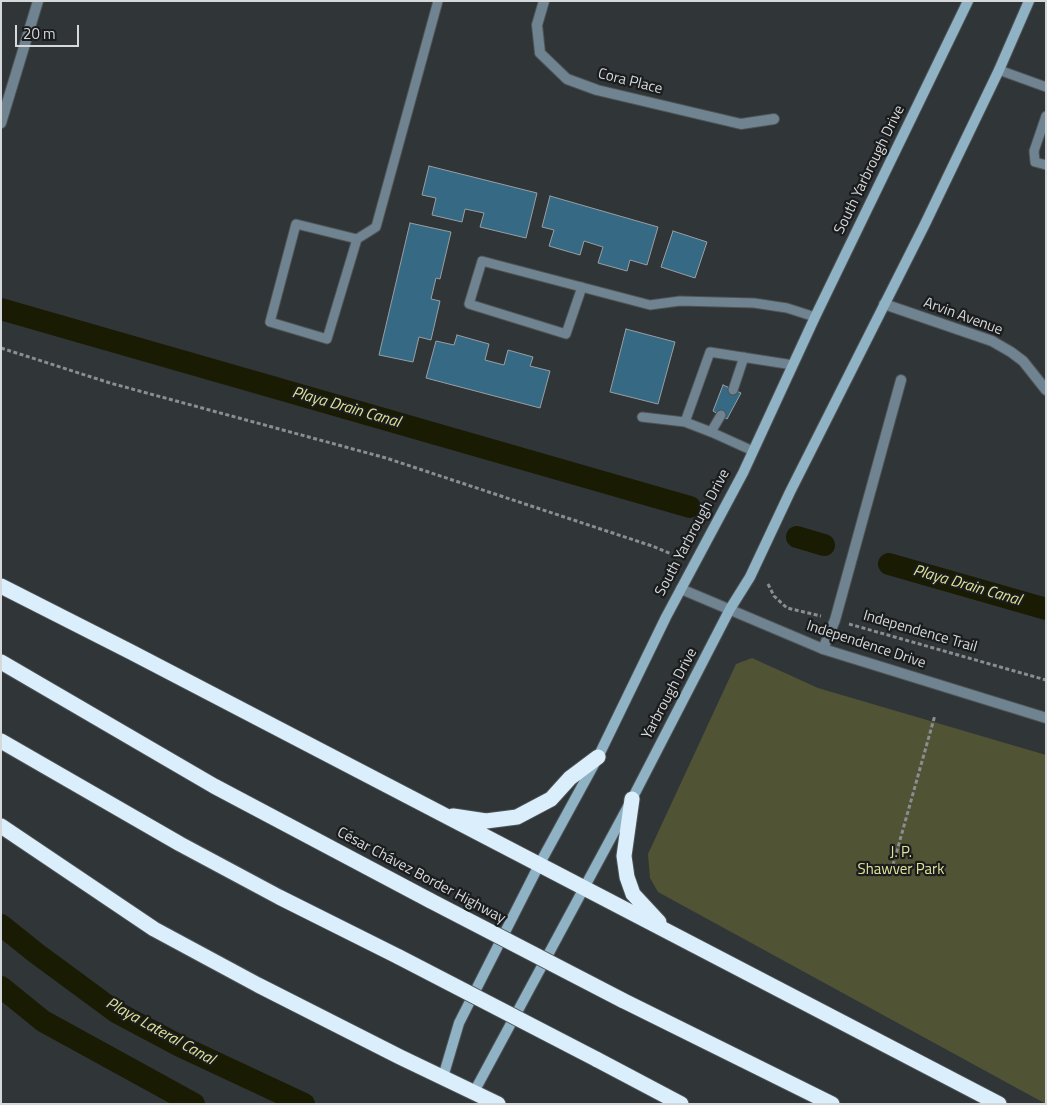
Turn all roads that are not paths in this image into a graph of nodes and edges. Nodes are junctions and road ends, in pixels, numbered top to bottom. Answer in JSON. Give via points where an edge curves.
{"nodes":[{"id":1,"x":38,"y":1,"type":"edge"},
{"id":2,"x":438,"y":1,"type":"edge"},
{"id":3,"x":544,"y":1,"type":"edge"},
{"id":4,"x":968,"y":1,"type":"edge"},
{"id":5,"x":1029,"y":1,"type":"edge"},
{"id":6,"x":999,"y":70,"type":"junction"},
{"id":7,"x":1046,"y":87,"type":"edge"},
{"id":8,"x":1046,"y":116,"type":"edge"},
{"id":9,"x":774,"y":119,"type":"dead end"},
{"id":10,"x":1,"y":123,"type":"edge"},
{"id":11,"x":1046,"y":165,"type":"edge"},
{"id":12,"x":357,"y":239,"type":"junction"},
{"id":13,"x":582,"y":287,"type":"junction"},
{"id":14,"x":884,"y":304,"type":"junction"},
{"id":15,"x":815,"y":317,"type":"junction"},
{"id":16,"x":744,"y":357,"type":"junction"},
{"id":17,"x":793,"y":365,"type":"junction"},
{"id":18,"x":901,"y":380,"type":"dead end"},
{"id":19,"x":732,"y":390,"type":"dead end"},
{"id":20,"x":1046,"y":390,"type":"edge"},
{"id":21,"x":721,"y":416,"type":"dead end"},
{"id":22,"x":642,"y":417,"type":"dead end"},
{"id":23,"x":685,"y":422,"type":"junction"},
{"id":24,"x":711,"y":432,"type":"junction"},
{"id":25,"x":753,"y":451,"type":"junction"},
{"id":26,"x":1,"y":586,"type":"edge"},
{"id":27,"x":681,"y":589,"type":"junction"},
{"id":28,"x":730,"y":609,"type":"junction"},
{"id":29,"x":823,"y":649,"type":"junction"},
{"id":30,"x":1,"y":662,"type":"edge"},
{"id":31,"x":1046,"y":718,"type":"edge"},
{"id":32,"x":1,"y":740,"type":"edge"},
{"id":33,"x":598,"y":757,"type":"junction"},
{"id":34,"x":632,"y":800,"type":"junction"},
{"id":35,"x":442,"y":815,"type":"junction"},
{"id":36,"x":1,"y":826,"type":"edge"},
{"id":37,"x":539,"y":865,"type":"junction"},
{"id":38,"x":584,"y":888,"type":"junction"},
{"id":39,"x":667,"y":930,"type":"junction"},
{"id":40,"x":443,"y":1077,"type":"junction"},
{"id":41,"x":474,"y":1092,"type":"junction"},
{"id":42,"x":498,"y":1104,"type":"edge"},
{"id":43,"x":681,"y":1104,"type":"edge"},
{"id":44,"x":832,"y":1104,"type":"edge"},
{"id":45,"x":999,"y":1104,"type":"edge"}],
"edges":[{"from":1,"to":10,"type":"street"},
{"from":2,"to":12,"type":"lane","via":[[376,226]]},
{"from":3,"to":9,"type":"street","name":"Cora Place","via":[[537,25],[540,53],[567,79],[597,90],[741,124]]},
{"from":4,"to":15,"type":"main road","name":"South Yarbrough Drive"},
{"from":5,"to":6,"type":"main road"},
{"from":6,"to":7,"type":"lane"},
{"from":6,"to":14,"type":"main road"},
{"from":8,"to":11,"type":"lane","via":[[1034,150],[1036,162]]},
{"from":12,"to":12,"type":"lane","via":[[296,224],[270,322],[327,339]]},
{"from":13,"to":13,"type":"lane","via":[[482,261],[469,304],[566,334]]},
{"from":13,"to":15,"type":"lane","via":[[650,305],[680,301],[754,303],[787,308]]},
{"from":14,"to":20,"type":"street","name":"Arvin Avenue","via":[[992,341],[1023,361]]},
{"from":14,"to":28,"type":"main road","name":"Yarbrough Drive","via":[[750,577]]},
{"from":15,"to":17,"type":"main road","name":"South Yarbrough Drive"},
{"from":16,"to":17,"type":"lane"},
{"from":16,"to":19,"type":"lane"},
{"from":16,"to":23,"type":"lane","via":[[710,352]]},
{"from":17,"to":25,"type":"main road","name":"South Yarbrough Drive"},
{"from":18,"to":29,"type":"street","via":[[835,620]]},
{"from":21,"to":24,"type":"lane"},
{"from":22,"to":23,"type":"lane"},
{"from":23,"to":24,"type":"lane"},
{"from":24,"to":25,"type":"lane"},
{"from":25,"to":27,"type":"main road","name":"South Yarbrough Drive"},
{"from":26,"to":35,"type":"highway"},
{"from":27,"to":28,"type":"street","name":"Independence Drive"},
{"from":27,"to":33,"type":"main road","name":"South Yarbrough Drive"},
{"from":28,"to":29,"type":"street","name":"Independence Drive"},
{"from":28,"to":34,"type":"main road","name":"Yarbrough Drive"},
{"from":29,"to":31,"type":"street","name":"Independence Drive"},
{"from":30,"to":44,"type":"highway","name":"César Chávez Border Highway","bridge":true,"via":[[214,786],[431,902]]},
{"from":32,"to":43,"type":"highway","bridge":true,"via":[[45,768],[279,897]]},
{"from":33,"to":35,"type":"highway","via":[[570,778],[551,799],[517,817],[486,821]]},
{"from":33,"to":37,"type":"main road","name":"South Yarbrough Drive"},
{"from":34,"to":38,"type":"main road","name":"Yarbrough Drive"},
{"from":34,"to":39,"type":"highway","via":[[624,856],[626,877],[633,894]]},
{"from":35,"to":37,"type":"highway"},
{"from":36,"to":40,"type":"highway","via":[[154,929]]},
{"from":37,"to":38,"type":"highway"},
{"from":37,"to":40,"type":"main road","name":"South Yarbrough Drive","via":[[459,1023]]},
{"from":38,"to":39,"type":"highway"},
{"from":38,"to":41,"type":"main road","name":"Yarbrough Drive"},
{"from":39,"to":45,"type":"highway"},
{"from":40,"to":41,"type":"highway"},
{"from":41,"to":42,"type":"highway"}]}
